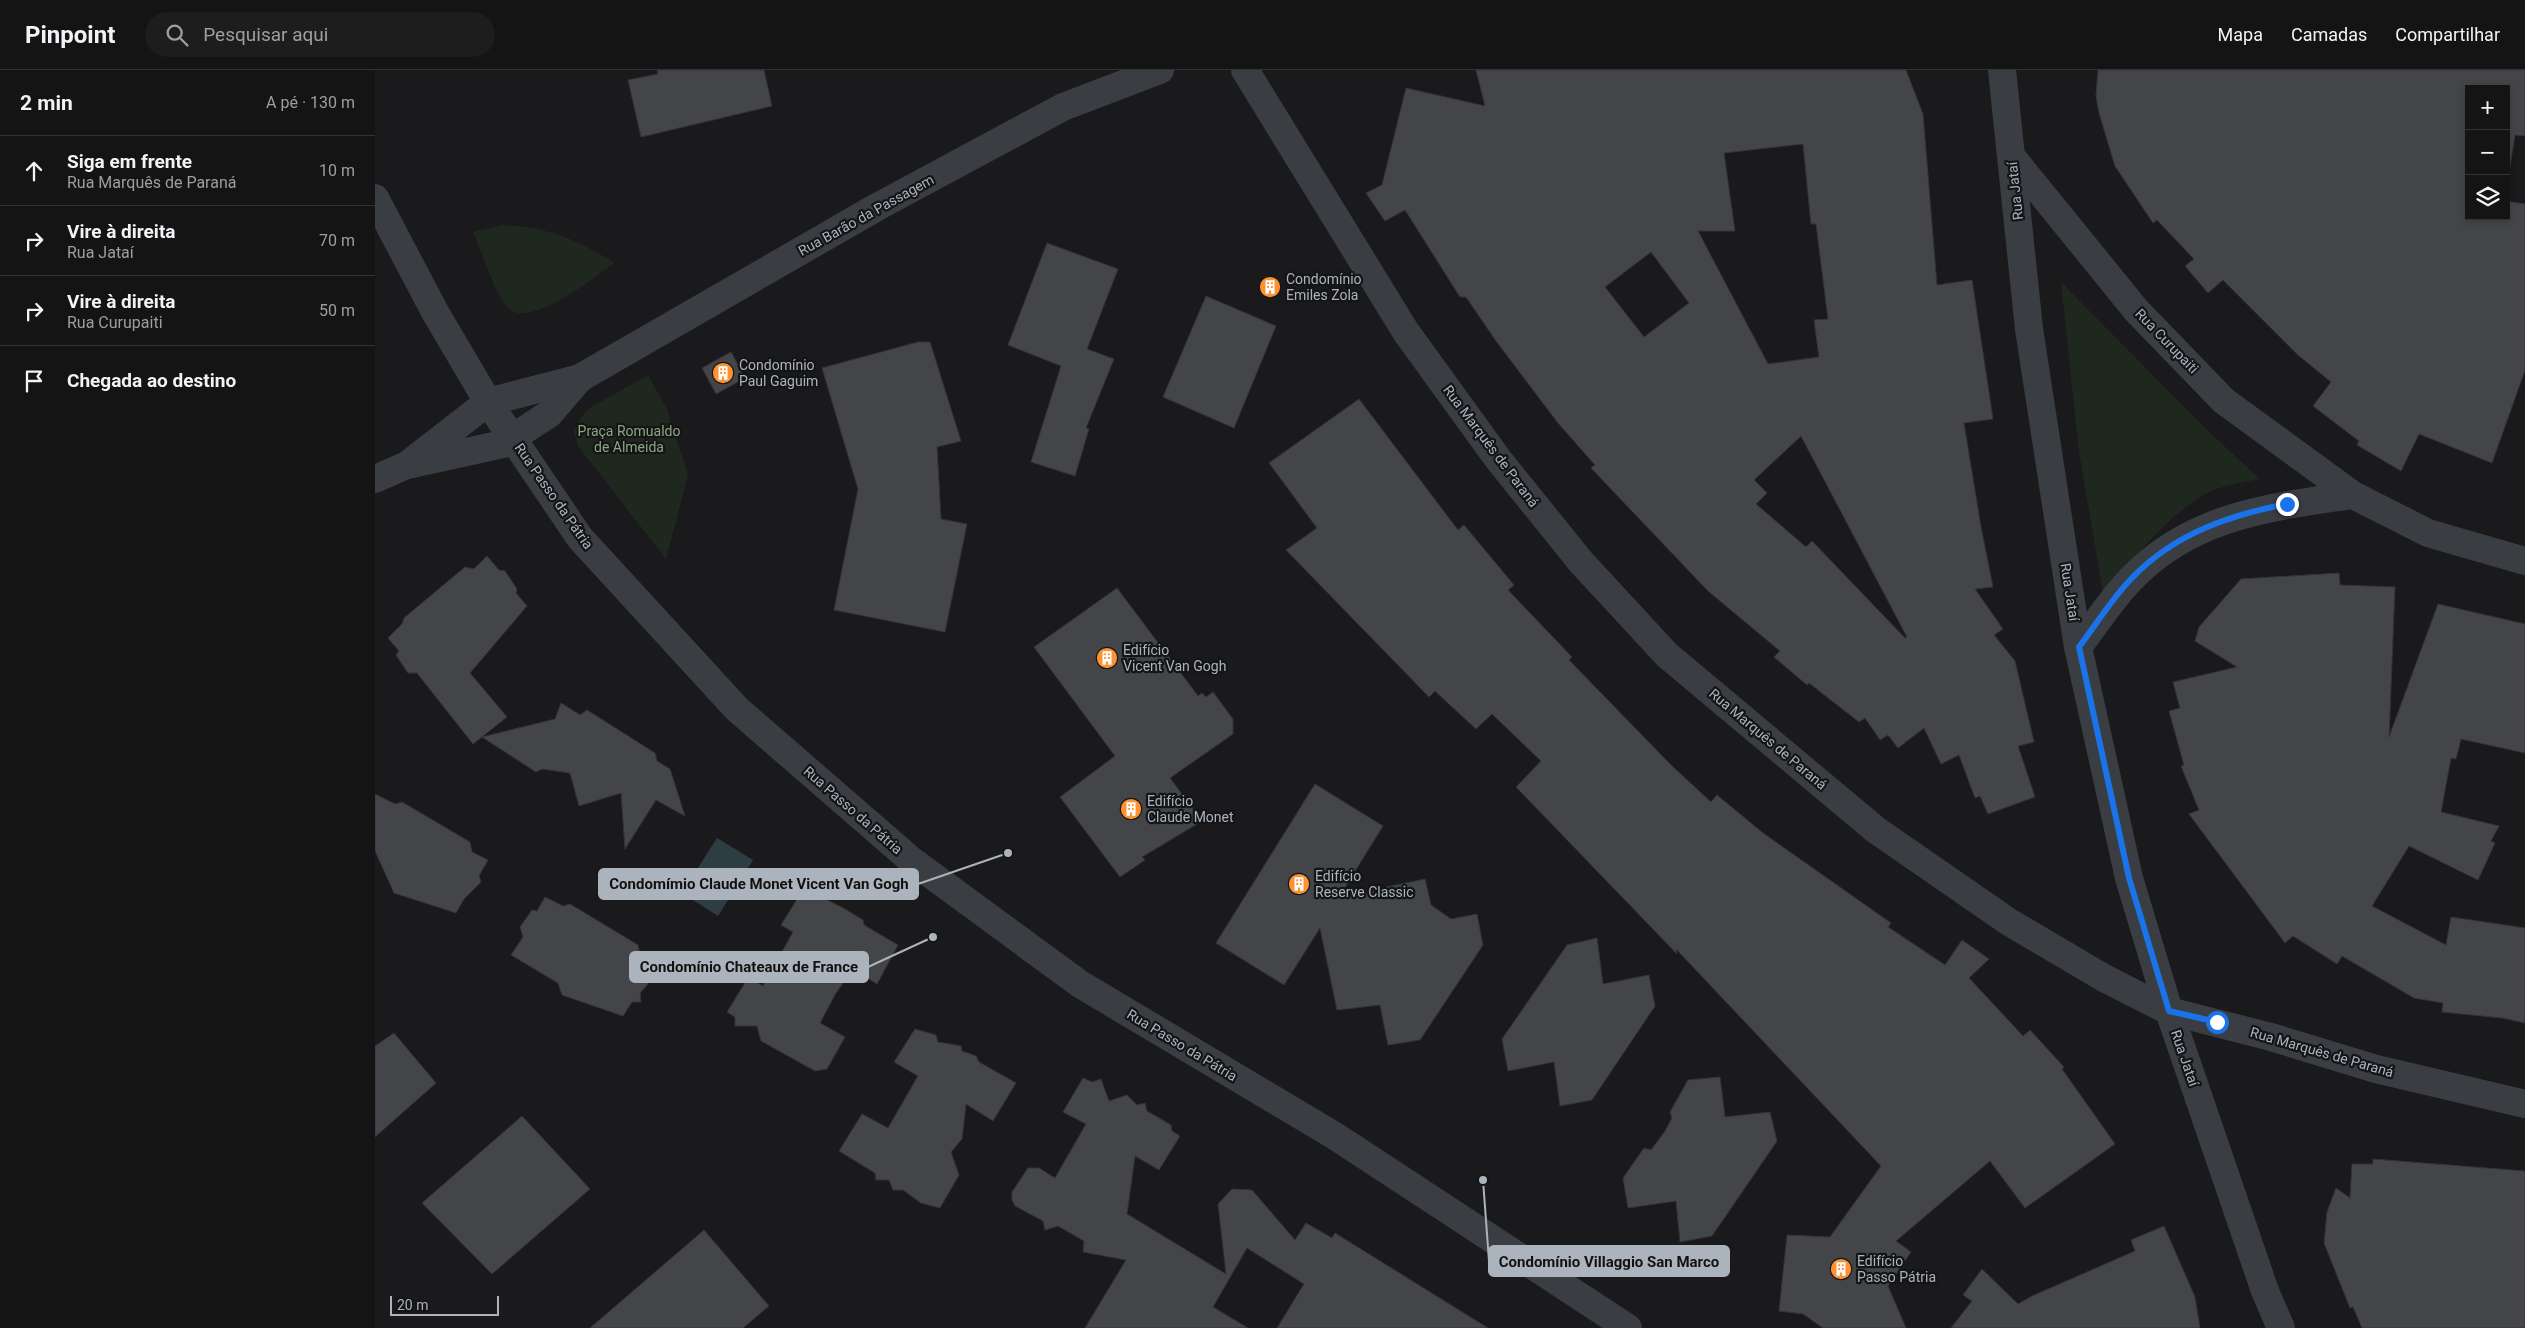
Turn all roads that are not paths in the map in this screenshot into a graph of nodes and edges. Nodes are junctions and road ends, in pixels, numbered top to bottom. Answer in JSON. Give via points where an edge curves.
{"nodes":[{"id":1,"x":1160,"y":70,"type":"edge"},
{"id":2,"x":1245,"y":70,"type":"edge"},
{"id":3,"x":2002,"y":70,"type":"edge"},
{"id":4,"x":2011,"y":156,"type":"junction"},
{"id":5,"x":375,"y":198,"type":"edge"},
{"id":6,"x":580,"y":378,"type":"junction"},
{"id":7,"x":488,"y":402,"type":"junction"},
{"id":8,"x":513,"y":438,"type":"junction"},
{"id":9,"x":407,"y":465,"type":"junction"},
{"id":10,"x":375,"y":479,"type":"edge"},
{"id":11,"x":2353,"y":495,"type":"junction"},
{"id":12,"x":2525,"y":561,"type":"edge"},
{"id":13,"x":2079,"y":647,"type":"junction"},
{"id":14,"x":2169,"y":1011,"type":"junction"},
{"id":15,"x":2525,"y":1104,"type":"edge"},
{"id":16,"x":1628,"y":1328,"type":"edge"},
{"id":17,"x":2281,"y":1328,"type":"edge"}],
"edges":[{"from":1,"to":6,"type":"street","name":"Rua Barão da Passagem","via":[[1063,107],[877,207]]},
{"from":2,"to":14,"type":"street","name":"Rua Marquês de Paraná","via":[[1406,332],[1498,459],[1575,554],[1667,655],[1876,830],[2009,922]]},
{"from":3,"to":4,"type":"street","name":"Rua Jataí"},
{"from":4,"to":11,"type":"street","name":"Rua Curupaiti","via":[[2136,310],[2224,401]]},
{"from":4,"to":13,"type":"street","name":"Rua Jataí","via":[[2029,329]]},
{"from":5,"to":7,"type":"street","name":"Rua Passo da Pátria","via":[[435,312]]},
{"from":6,"to":7,"type":"street","name":"Rua Barão da Passagem"},
{"from":6,"to":8,"type":"street","name":"Rua Barão da Passagem","via":[[549,414]]},
{"from":7,"to":8,"type":"street","name":"Rua Passo da Pátria"},
{"from":7,"to":9,"type":"street","name":"Rua Barão da Passagem"},
{"from":8,"to":9,"type":"street","name":"Rua Barão da Passagem","via":[[503,444]]},
{"from":8,"to":16,"type":"street","name":"Rua Passo da Pátria","via":[[580,538],[737,709],[911,860],[1080,984],[1335,1136]]},
{"from":9,"to":10,"type":"street","name":"Rua Barão da Passagem"},
{"from":11,"to":12,"type":"street","name":"Rua Curupaiti","via":[[2428,533]]},
{"from":11,"to":13,"type":"street","via":[[2247,512],[2199,530],[2165,549],[2132,578]]},
{"from":13,"to":14,"type":"street","name":"Rua Jataí","via":[[2129,878]]},
{"from":14,"to":15,"type":"street","name":"Rua Marquês de Paraná","via":[[2271,1037],[2376,1070]]},
{"from":14,"to":17,"type":"street","name":"Rua Jataí","via":[[2265,1291]]}]}
